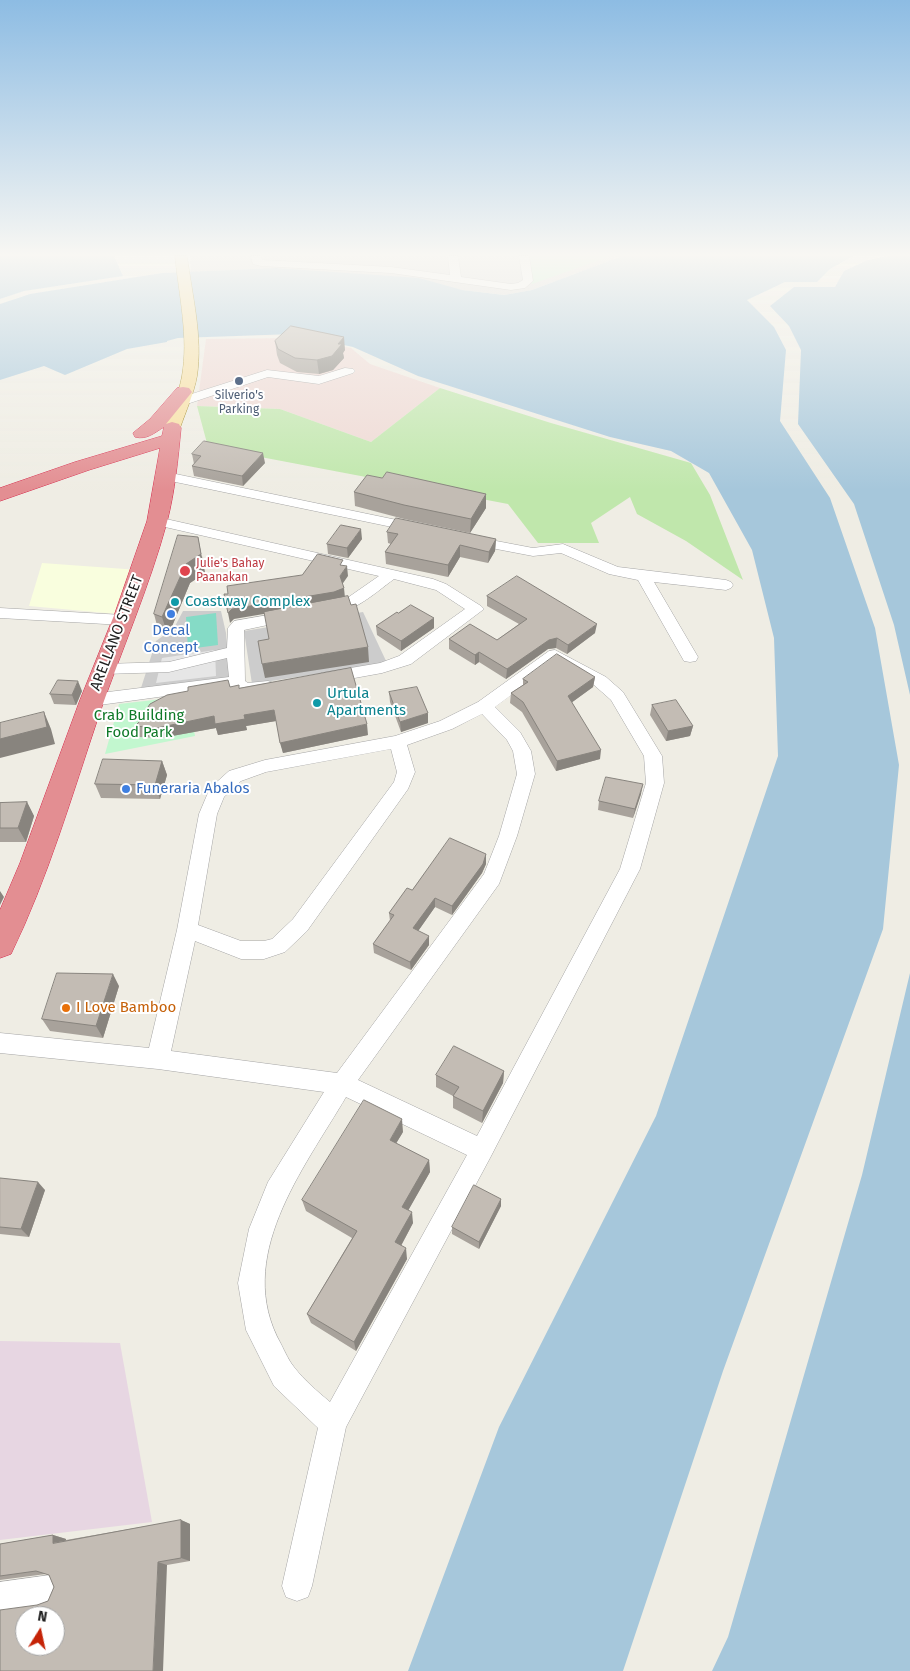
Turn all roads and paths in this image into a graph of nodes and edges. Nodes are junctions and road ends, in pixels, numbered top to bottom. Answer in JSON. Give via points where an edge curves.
{"nodes":[{"id":1,"x":190,"y":334,"type":"edge"},
{"id":2,"x":349,"y":371,"type":"dead end"},
{"id":3,"x":182,"y":397,"type":"junction"},
{"id":4,"x":171,"y":434,"type":"junction"},
{"id":5,"x":103,"y":458,"type":"junction"},
{"id":6,"x":166,"y":472,"type":"junction"},
{"id":7,"x":0,"y":494,"type":"edge"},
{"id":8,"x":157,"y":521,"type":"junction"},
{"id":9,"x":426,"y":530,"type":"edge"},
{"id":10,"x":455,"y":536,"type":"edge"},
{"id":11,"x":391,"y":574,"type":"junction"},
{"id":12,"x":643,"y":576,"type":"junction"},
{"id":13,"x":726,"y":585,"type":"dead end"},
{"id":14,"x":0,"y":613,"type":"edge"},
{"id":15,"x":123,"y":620,"type":"junction"},
{"id":16,"x":235,"y":651,"type":"junction"},
{"id":17,"x":690,"y":657,"type":"dead end"},
{"id":18,"x":104,"y":669,"type":"junction"},
{"id":19,"x":314,"y":679,"type":"edge"},
{"id":20,"x":237,"y":681,"type":"junction"},
{"id":21,"x":284,"y":684,"type":"edge"},
{"id":22,"x":92,"y":700,"type":"junction"},
{"id":23,"x":484,"y":706,"type":"junction"},
{"id":24,"x":398,"y":742,"type":"junction"},
{"id":25,"x":187,"y":930,"type":"junction"},
{"id":26,"x":0,"y":945,"type":"edge"},
{"id":27,"x":0,"y":1043,"type":"edge"},
{"id":28,"x":158,"y":1059,"type":"junction"},
{"id":29,"x":342,"y":1084,"type":"junction"},
{"id":30,"x":482,"y":1150,"type":"junction"},
{"id":31,"x":333,"y":1423,"type":"junction"},
{"id":32,"x":297,"y":1586,"type":"dead end"},
{"id":33,"x":50,"y":1590,"type":"edge"},
{"id":34,"x":0,"y":1597,"type":"edge"}],
"edges":[{"from":1,"to":3,"type":"main road","via":[[189,378]]},
{"from":2,"to":3,"type":"street","via":[[320,380],[268,374]]},
{"from":3,"to":4,"type":"main road"},
{"from":3,"to":5,"type":"highway","via":[[149,430]]},
{"from":4,"to":5,"type":"highway"},
{"from":4,"to":6,"type":"highway","name":"ARELLANO STREET"},
{"from":5,"to":6,"type":"highway","via":[[140,456],[161,461]]},
{"from":5,"to":7,"type":"highway"},
{"from":6,"to":8,"type":"highway","name":"ARELLANO STREET"},
{"from":6,"to":9,"type":"street"},
{"from":8,"to":11,"type":"street"},
{"from":8,"to":15,"type":"highway","name":"ARELLANO STREET"},
{"from":10,"to":12,"type":"street","via":[[533,552],[563,548],[604,568]]},
{"from":11,"to":16,"type":"street","via":[[348,605],[240,625],[235,632]]},
{"from":11,"to":19,"type":"street","via":[[434,584],[476,609],[405,660]]},
{"from":12,"to":13,"type":"street"},
{"from":12,"to":17,"type":"street"},
{"from":14,"to":15,"type":"street"},
{"from":15,"to":18,"type":"highway","name":"ARELLANO STREET"},
{"from":16,"to":18,"type":"street","via":[[169,667]]},
{"from":16,"to":20,"type":"street"},
{"from":18,"to":22,"type":"highway","name":"ARELLANO STREET"},
{"from":20,"to":21,"type":"street","via":[[248,689]]},
{"from":20,"to":22,"type":"street"},
{"from":22,"to":26,"type":"highway","name":"ARELLANO STREET","via":[[34,863]]},
{"from":23,"to":24,"type":"street","via":[[446,725]]},
{"from":23,"to":29,"type":"street","via":[[514,736],[525,763],[526,774],[508,836],[492,878]]},
{"from":23,"to":30,"type":"street","via":[[555,655],[600,681],[617,696],[652,756],[655,783],[630,869]]},
{"from":24,"to":25,"type":"street","via":[[264,766],[234,776],[216,793],[208,814]]},
{"from":24,"to":25,"type":"street","via":[[406,772],[402,784],[300,925],[278,946],[241,950]]},
{"from":25,"to":28,"type":"street"},
{"from":27,"to":28,"type":"street"},
{"from":28,"to":29,"type":"street"},
{"from":29,"to":30,"type":"street"},
{"from":29,"to":31,"type":"street","via":[[277,1191],[261,1229],[251,1283],[259,1330],[284,1376]]},
{"from":30,"to":31,"type":"street"},
{"from":31,"to":32,"type":"street"},
{"from":33,"to":34,"type":"street"}]}
